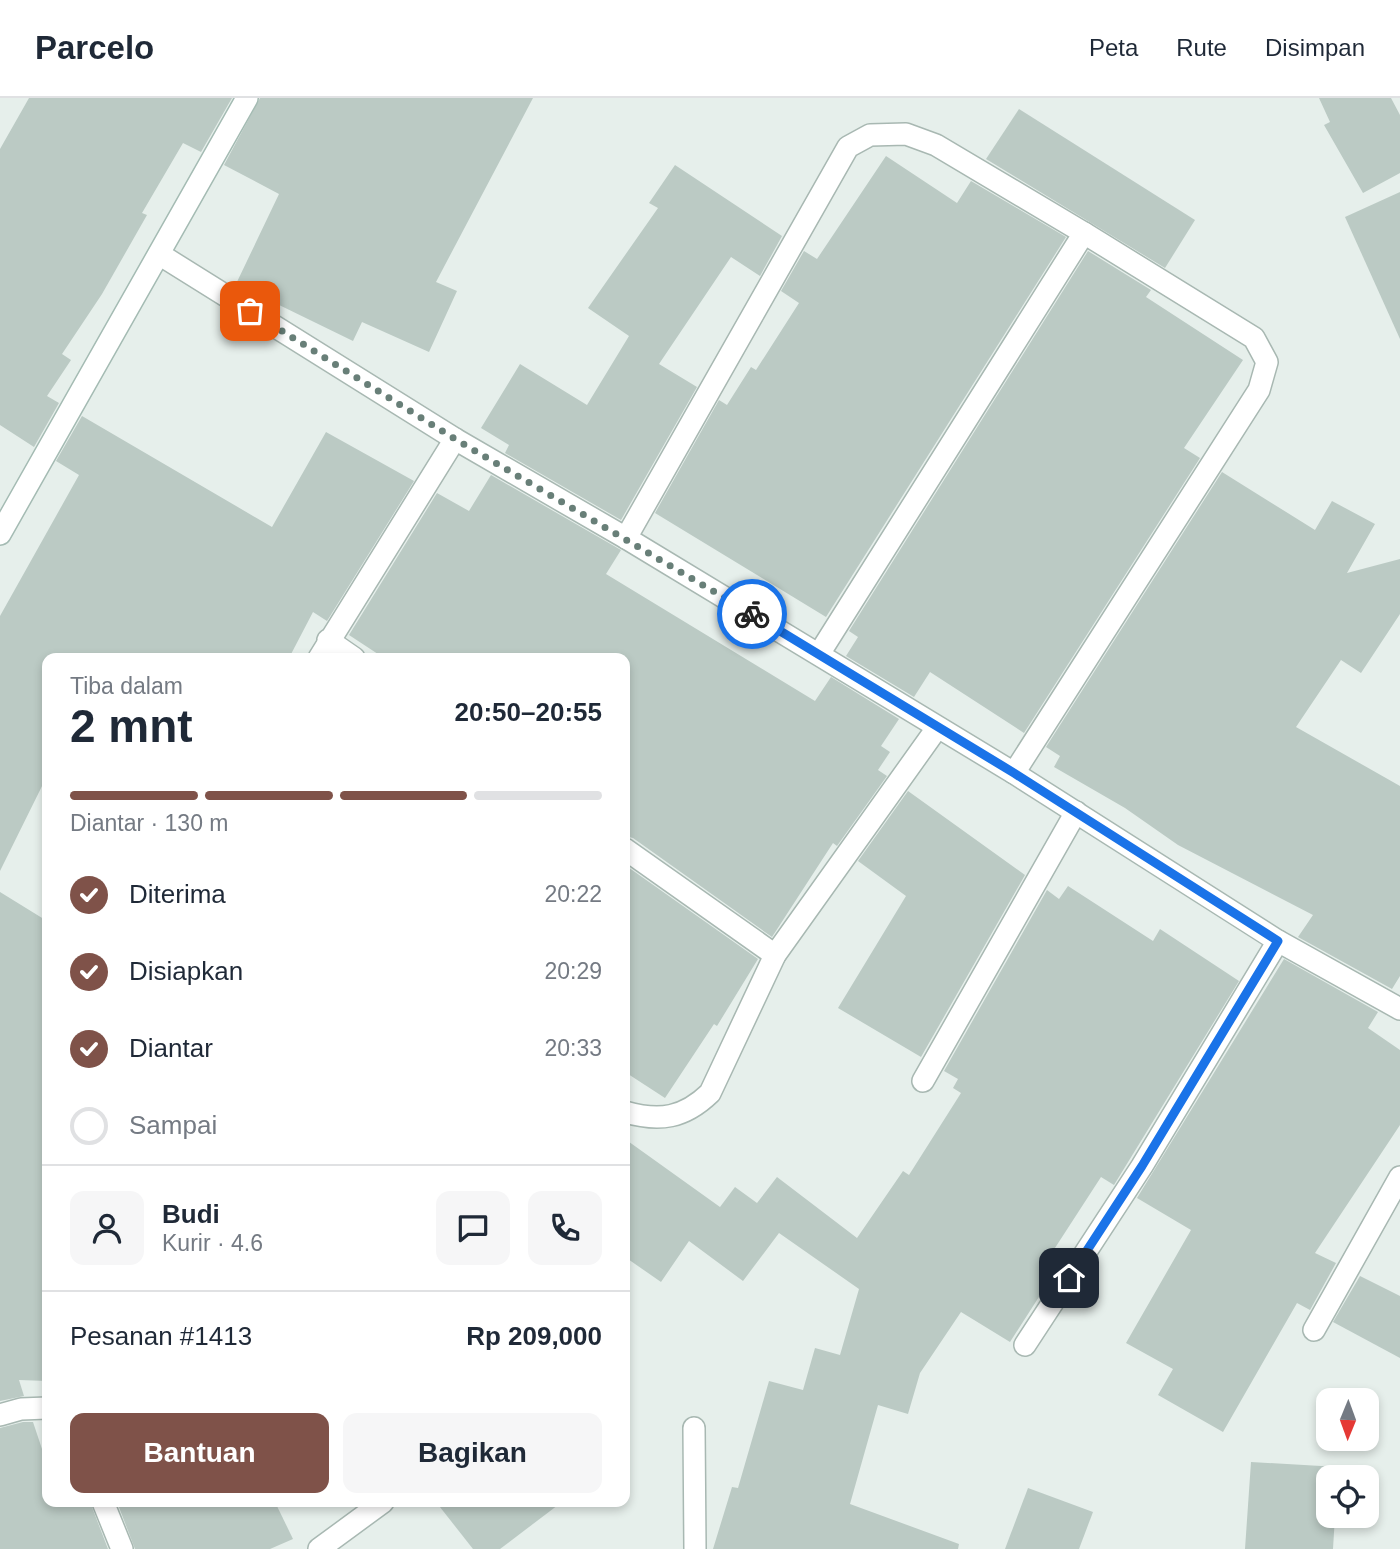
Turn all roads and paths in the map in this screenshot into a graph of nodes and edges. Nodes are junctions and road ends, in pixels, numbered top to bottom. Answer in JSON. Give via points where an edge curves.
{"nodes":[{"id":1,"x":247,"y":98,"type":"edge"},
{"id":2,"x":1084,"y":233,"type":"junction"},
{"id":3,"x":159,"y":254,"type":"junction"},
{"id":4,"x":455,"y":439,"type":"junction"},
{"id":5,"x":0,"y":534,"type":"edge"},
{"id":6,"x":625,"y":538,"type":"junction"},
{"id":7,"x":323,"y":649,"type":"edge"},
{"id":8,"x":819,"y":654,"type":"junction"},
{"id":9,"x":937,"y":728,"type":"junction"},
{"id":10,"x":1014,"y":773,"type":"junction"},
{"id":11,"x":1076,"y":812,"type":"junction"},
{"id":12,"x":630,"y":853,"type":"edge"},
{"id":13,"x":1278,"y":941,"type":"junction"},
{"id":14,"x":775,"y":955,"type":"junction"},
{"id":15,"x":1400,"y":1009,"type":"edge"},
{"id":16,"x":923,"y":1081,"type":"dead end"},
{"id":17,"x":630,"y":1113,"type":"edge"},
{"id":18,"x":1400,"y":1177,"type":"edge"},
{"id":19,"x":1314,"y":1330,"type":"dead end"},
{"id":20,"x":1026,"y":1345,"type":"dead end"},
{"id":21,"x":42,"y":1408,"type":"edge"},
{"id":22,"x":0,"y":1415,"type":"edge"},
{"id":23,"x":694,"y":1428,"type":"dead end"},
{"id":24,"x":105,"y":1507,"type":"edge"},
{"id":25,"x":376,"y":1507,"type":"edge"},
{"id":26,"x":122,"y":1549,"type":"edge"},
{"id":27,"x":319,"y":1549,"type":"edge"},
{"id":28,"x":695,"y":1549,"type":"edge"}],
"edges":[{"from":1,"to":3,"type":"street"},
{"from":2,"to":6,"type":"street","via":[[926,141],[906,134],[870,135],[848,147]]},
{"from":2,"to":8,"type":"street"},
{"from":2,"to":10,"type":"street","via":[[1254,338],[1267,362],[1259,390]]},
{"from":3,"to":4,"type":"street"},
{"from":3,"to":5,"type":"street"},
{"from":4,"to":6,"type":"street"},
{"from":4,"to":7,"type":"street"},
{"from":6,"to":8,"type":"street"},
{"from":8,"to":9,"type":"street"},
{"from":9,"to":10,"type":"street"},
{"from":9,"to":14,"type":"street"},
{"from":10,"to":11,"type":"street"},
{"from":11,"to":13,"type":"street"},
{"from":11,"to":16,"type":"street"},
{"from":12,"to":14,"type":"street"},
{"from":13,"to":15,"type":"street"},
{"from":13,"to":20,"type":"street","via":[[1142,1166]]},
{"from":14,"to":17,"type":"street","via":[[710,1093],[672,1118]]},
{"from":18,"to":19,"type":"street"},
{"from":21,"to":22,"type":"street"},
{"from":23,"to":28,"type":"street"},
{"from":24,"to":26,"type":"street"},
{"from":25,"to":27,"type":"street"}]}
